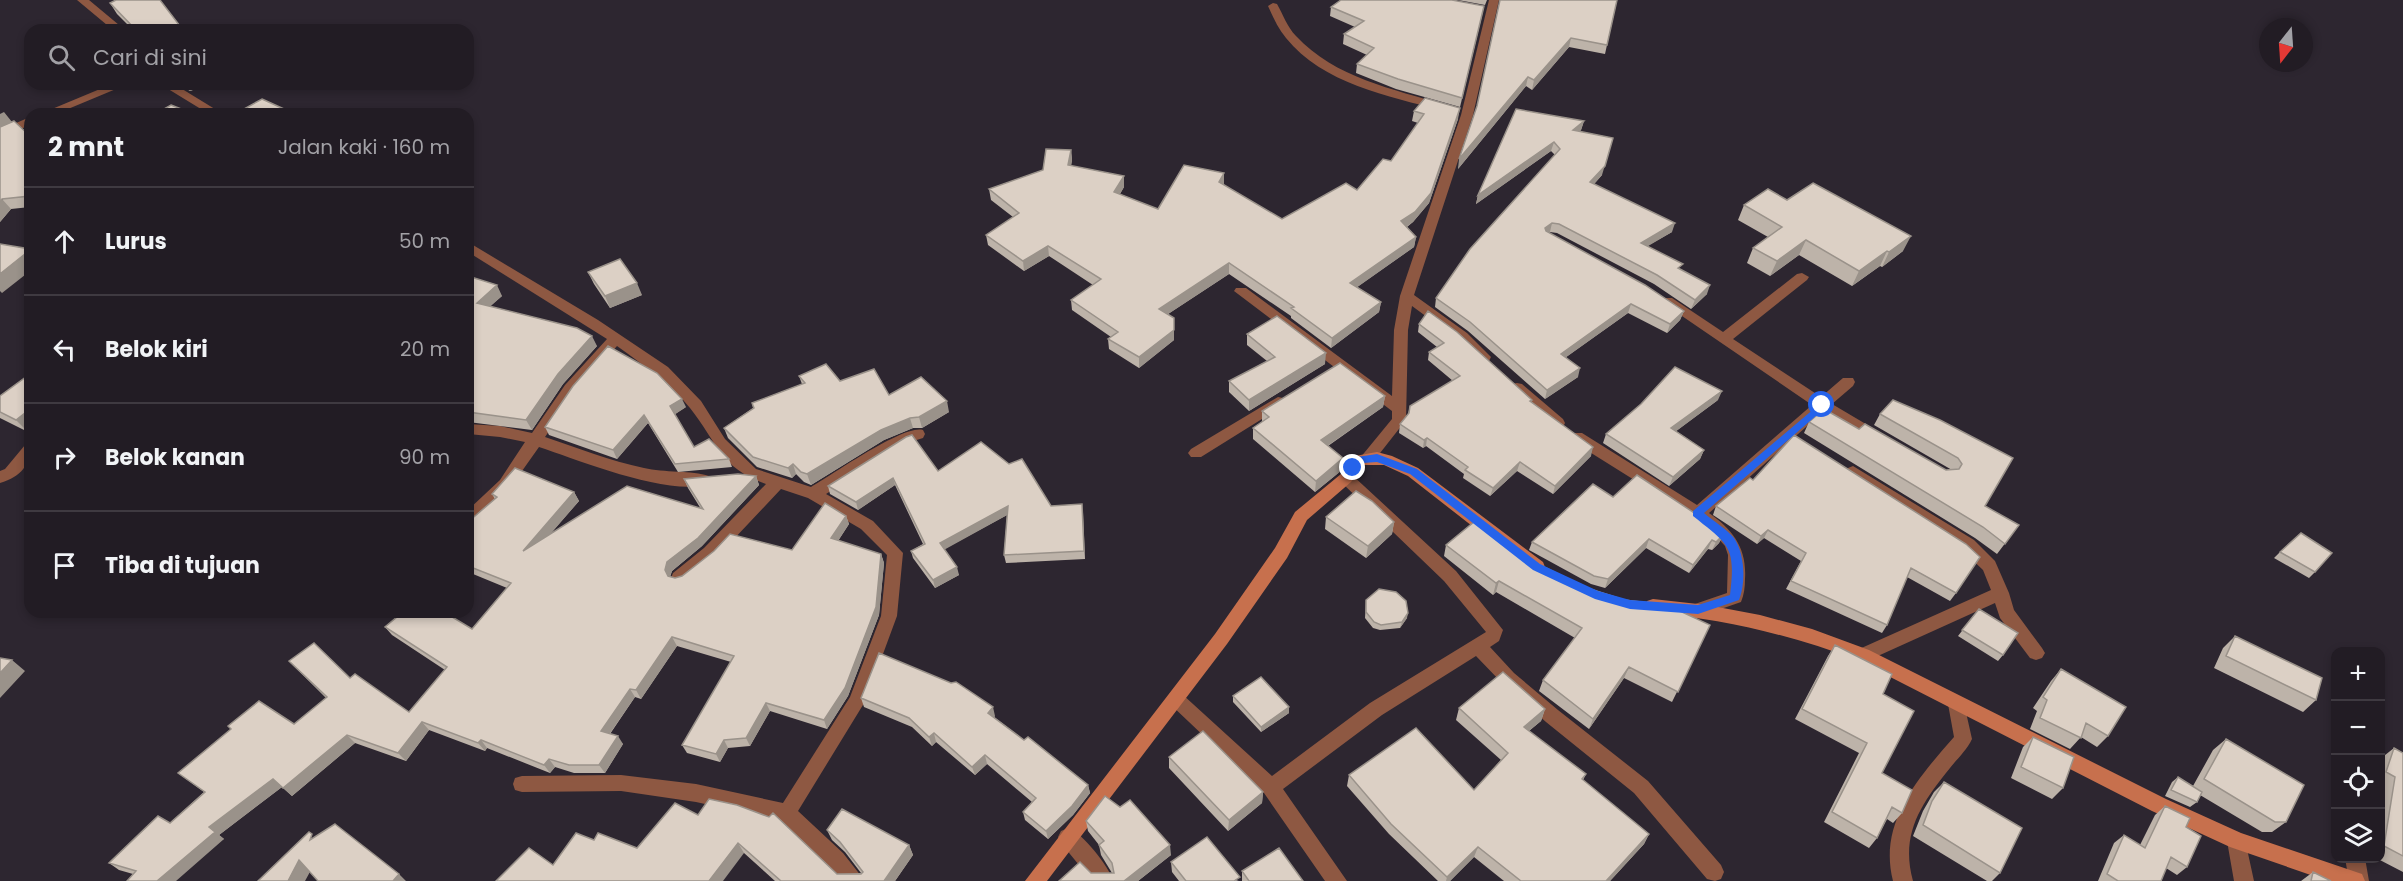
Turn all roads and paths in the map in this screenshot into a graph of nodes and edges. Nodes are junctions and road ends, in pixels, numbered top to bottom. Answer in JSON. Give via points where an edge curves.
{"nodes":[{"id":1,"x":82,"y":0,"type":"edge"},
{"id":2,"x":1273,"y":6,"type":"dead end"},
{"id":3,"x":1489,"y":7,"type":"edge"},
{"id":4,"x":112,"y":24,"type":"edge"},
{"id":5,"x":107,"y":90,"type":"edge"},
{"id":6,"x":176,"y":90,"type":"edge"},
{"id":7,"x":61,"y":108,"type":"edge"},
{"id":8,"x":207,"y":108,"type":"edge"},
{"id":9,"x":1467,"y":115,"type":"junction"},
{"id":10,"x":24,"y":124,"type":"edge"},
{"id":11,"x":0,"y":134,"type":"edge"},
{"id":12,"x":474,"y":250,"type":"edge"},
{"id":13,"x":1802,"y":278,"type":"dead end"},
{"id":14,"x":1241,"y":291,"type":"dead end"},
{"id":15,"x":1657,"y":295,"type":"edge"},
{"id":16,"x":1407,"y":296,"type":"junction"},
{"id":17,"x":615,"y":339,"type":"junction"},
{"id":18,"x":1725,"y":339,"type":"junction"},
{"id":19,"x":1848,"y":382,"type":"dead end"},
{"id":20,"x":1291,"y":394,"type":"edge"},
{"id":21,"x":1822,"y":405,"type":"junction"},
{"id":22,"x":1398,"y":408,"type":"junction"},
{"id":23,"x":474,"y":430,"type":"edge"},
{"id":24,"x":1789,"y":433,"type":"junction"},
{"id":25,"x":918,"y":434,"type":"dead end"},
{"id":26,"x":535,"y":438,"type":"junction"},
{"id":27,"x":1885,"y":442,"type":"edge"},
{"id":28,"x":1808,"y":445,"type":"edge"},
{"id":29,"x":1196,"y":453,"type":"dead end"},
{"id":30,"x":24,"y":456,"type":"edge"},
{"id":31,"x":1368,"y":458,"type":"junction"},
{"id":32,"x":1838,"y":463,"type":"edge"},
{"id":33,"x":751,"y":473,"type":"junction"},
{"id":34,"x":0,"y":477,"type":"edge"},
{"id":35,"x":1346,"y":478,"type":"junction"},
{"id":36,"x":778,"y":482,"type":"junction"},
{"id":37,"x":813,"y":495,"type":"junction"},
{"id":38,"x":474,"y":514,"type":"edge"},
{"id":39,"x":1697,"y":514,"type":"junction"},
{"id":40,"x":1554,"y":576,"type":"edge"},
{"id":41,"x":679,"y":578,"type":"edge"},
{"id":42,"x":2001,"y":593,"type":"junction"},
{"id":43,"x":1630,"y":604,"type":"edge"},
{"id":44,"x":1698,"y":610,"type":"junction"},
{"id":45,"x":1478,"y":646,"type":"junction"},
{"id":46,"x":2036,"y":653,"type":"dead end"},
{"id":47,"x":1863,"y":655,"type":"junction"},
{"id":48,"x":1176,"y":699,"type":"junction"},
{"id":49,"x":1957,"y":704,"type":"junction"},
{"id":50,"x":522,"y":784,"type":"dead end"},
{"id":51,"x":1271,"y":787,"type":"junction"},
{"id":52,"x":788,"y":813,"type":"junction"},
{"id":53,"x":1068,"y":837,"type":"junction"},
{"id":54,"x":2237,"y":841,"type":"junction"},
{"id":55,"x":2355,"y":863,"type":"edge"},
{"id":56,"x":1714,"y":872,"type":"dead end"},
{"id":57,"x":855,"y":881,"type":"edge"},
{"id":58,"x":1035,"y":881,"type":"edge"},
{"id":59,"x":1104,"y":881,"type":"edge"},
{"id":60,"x":1337,"y":881,"type":"edge"},
{"id":61,"x":1902,"y":881,"type":"edge"},
{"id":62,"x":2244,"y":881,"type":"edge"},
{"id":63,"x":2357,"y":881,"type":"edge"}],
"edges":[{"from":1,"to":4,"type":"street"},
{"from":2,"to":9,"type":"street","via":[[1292,38],[1339,74]]},
{"from":3,"to":9,"type":"street"},
{"from":5,"to":7,"type":"street"},
{"from":6,"to":8,"type":"street"},
{"from":9,"to":16,"type":"street"},
{"from":10,"to":11,"type":"street"},
{"from":12,"to":17,"type":"street"},
{"from":13,"to":18,"type":"street"},
{"from":14,"to":22,"type":"street","via":[[1334,367]]},
{"from":15,"to":18,"type":"street"},
{"from":16,"to":22,"type":"street","via":[[1401,330]]},
{"from":16,"to":39,"type":"street","via":[[1462,336],[1567,430]]},
{"from":17,"to":26,"type":"street","via":[[570,389]]},
{"from":17,"to":33,"type":"street","via":[[663,371],[696,405],[720,443]]},
{"from":18,"to":21,"type":"street"},
{"from":19,"to":21,"type":"street"},
{"from":20,"to":29,"type":"street"},
{"from":21,"to":24,"type":"street"},
{"from":21,"to":27,"type":"street"},
{"from":22,"to":31,"type":"street","via":[[1399,420]]},
{"from":23,"to":26,"type":"street"},
{"from":24,"to":28,"type":"street"},
{"from":24,"to":39,"type":"street"},
{"from":25,"to":37,"type":"street","via":[[902,438]]},
{"from":26,"to":33,"type":"street","via":[[594,460],[667,479],[702,480]]},
{"from":26,"to":38,"type":"street","via":[[505,484]]},
{"from":30,"to":34,"type":"street","via":[[10,473]]},
{"from":31,"to":35,"type":"street","via":[[1360,460]]},
{"from":31,"to":40,"type":"street","via":[[1387,460],[1413,471]]},
{"from":32,"to":42,"type":"street","via":[[1968,545],[1989,566]]},
{"from":33,"to":36,"type":"street"},
{"from":35,"to":45,"type":"street","via":[[1450,576],[1495,630]]},
{"from":35,"to":48,"type":"street","via":[[1301,516],[1281,553]]},
{"from":36,"to":37,"type":"street"},
{"from":36,"to":41,"type":"street","via":[[710,553]]},
{"from":37,"to":52,"type":"street","via":[[867,525],[895,553],[889,616],[857,700]]},
{"from":39,"to":44,"type":"street","via":[[1730,540],[1738,574],[1735,597]]},
{"from":42,"to":46,"type":"street","via":[[2006,613]]},
{"from":42,"to":47,"type":"street"},
{"from":43,"to":44,"type":"street"},
{"from":44,"to":47,"type":"street","via":[[1773,625]]},
{"from":45,"to":51,"type":"street","via":[[1376,709]]},
{"from":45,"to":56,"type":"street","via":[[1508,678],[1641,787]]},
{"from":47,"to":49,"type":"street"},
{"from":48,"to":51,"type":"street"},
{"from":48,"to":53,"type":"street"},
{"from":49,"to":54,"type":"street"},
{"from":49,"to":61,"type":"street","via":[[1963,739],[1919,795],[1899,833],[1897,854]]},
{"from":50,"to":52,"type":"street","via":[[621,783],[696,793]]},
{"from":51,"to":60,"type":"street"},
{"from":52,"to":57,"type":"street"},
{"from":53,"to":58,"type":"street"},
{"from":53,"to":59,"type":"street"},
{"from":54,"to":62,"type":"street"},
{"from":54,"to":63,"type":"street"},
{"from":55,"to":63,"type":"street"}]}
